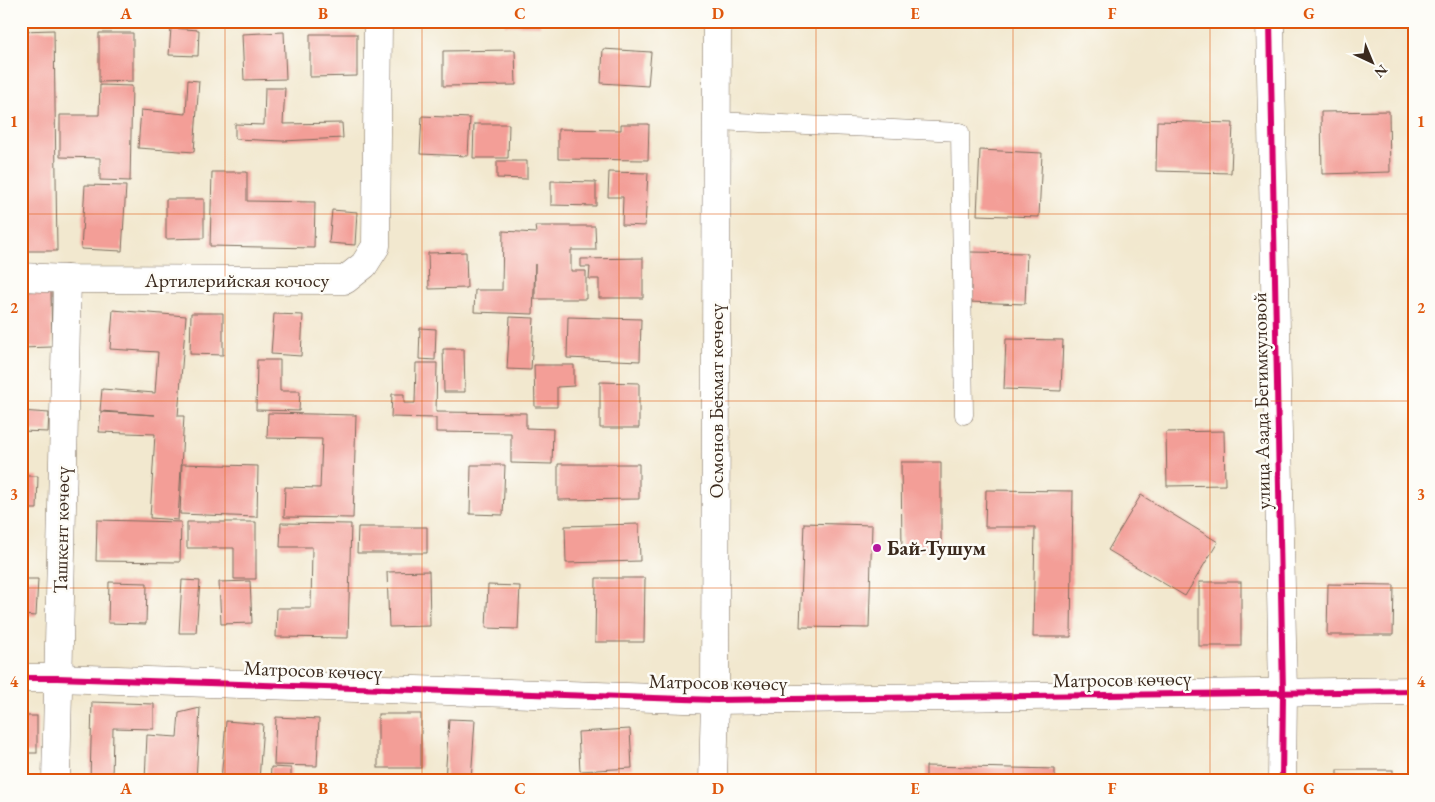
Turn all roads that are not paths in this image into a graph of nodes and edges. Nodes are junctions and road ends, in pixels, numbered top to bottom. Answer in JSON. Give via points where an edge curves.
{"nodes":[{"id":1,"x":378,"y":21,"type":"edge"},
{"id":2,"x":717,"y":21,"type":"edge"},
{"id":3,"x":1270,"y":21,"type":"edge"},
{"id":4,"x":717,"y":121,"type":"junction"},
{"id":5,"x":21,"y":277,"type":"edge"},
{"id":6,"x":67,"y":279,"type":"junction"},
{"id":7,"x":964,"y":415,"type":"dead end"},
{"id":8,"x":21,"y":678,"type":"edge"},
{"id":9,"x":57,"y":678,"type":"junction"},
{"id":10,"x":1414,"y":691,"type":"edge"},
{"id":11,"x":1282,"y":693,"type":"junction"},
{"id":12,"x":715,"y":700,"type":"junction"},
{"id":13,"x":56,"y":781,"type":"edge"},
{"id":14,"x":713,"y":781,"type":"edge"},
{"id":15,"x":1282,"y":781,"type":"edge"}],
"edges":[{"from":1,"to":6,"type":"street","name":"Артилерийская кочосу","via":[[376,246],[364,266],[345,280]]},
{"from":2,"to":4,"type":"street","name":"Осмонов Бекмат көчөсү"},
{"from":3,"to":11,"type":"street","name":"улица Азада Бегимкуловой"},
{"from":4,"to":7,"type":"lane","via":[[960,132]]},
{"from":4,"to":12,"type":"street","name":"Осмонов Бекмат көчөсү"},
{"from":5,"to":6,"type":"street","name":"Артилерийская кочосу"},
{"from":6,"to":9,"type":"street","name":"Ташкент көчөсү"},
{"from":8,"to":9,"type":"street","name":"Матросов көчөсү"},
{"from":9,"to":12,"type":"street","name":"Матросов көчөсү"},
{"from":9,"to":13,"type":"street","name":"Ташкент көчөсү"},
{"from":10,"to":11,"type":"street","name":"Матросов көчөсү"},
{"from":11,"to":12,"type":"street","name":"Матросов көчөсү"},
{"from":11,"to":15,"type":"street","name":"улица Азада Бегимкуловой"},
{"from":12,"to":14,"type":"street","name":"Осмонов Бекмат көчөсү"}]}
